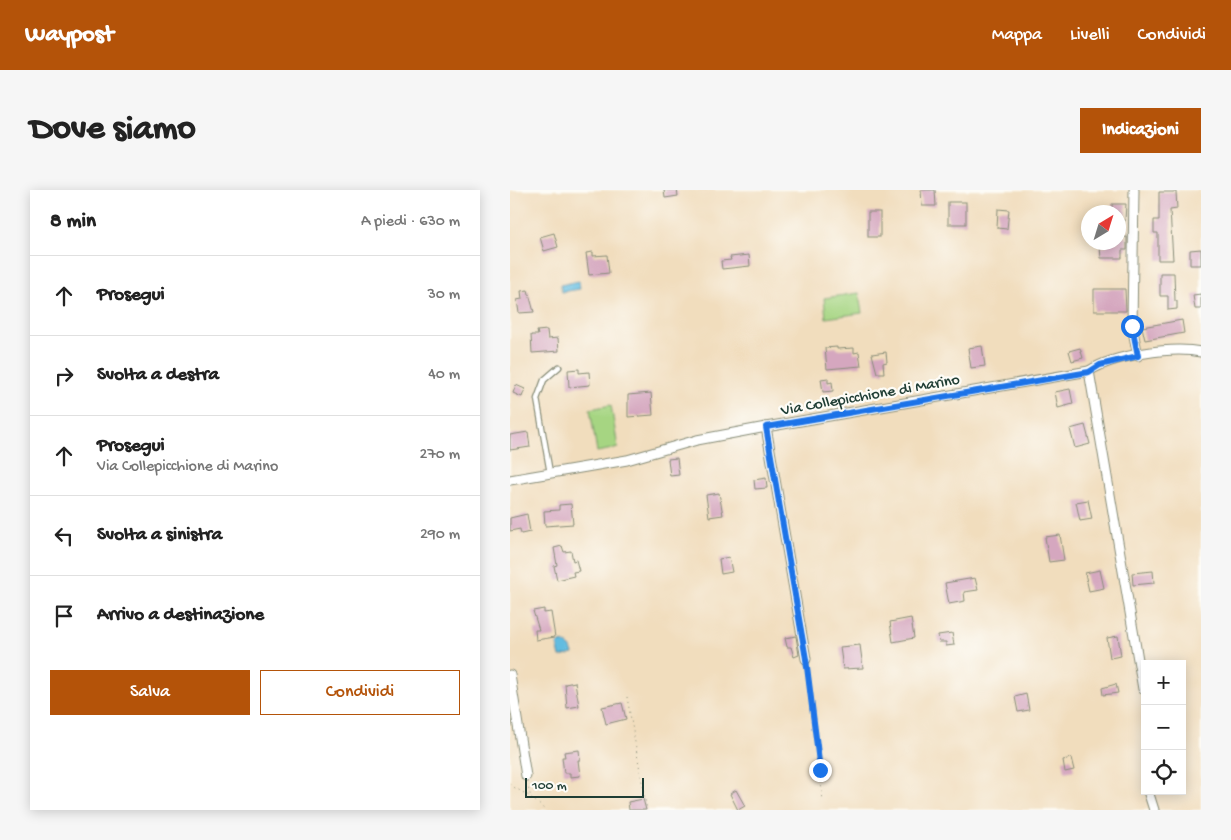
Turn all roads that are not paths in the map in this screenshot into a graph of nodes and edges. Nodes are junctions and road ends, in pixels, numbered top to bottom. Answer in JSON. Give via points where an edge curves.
{"nodes":[{"id":1,"x":1134,"y":190,"type":"edge"},
{"id":2,"x":1201,"y":352,"type":"edge"},
{"id":3,"x":1138,"y":356,"type":"junction"},
{"id":4,"x":559,"y":367,"type":"dead end"},
{"id":5,"x":1089,"y":372,"type":"junction"},
{"id":6,"x":766,"y":427,"type":"junction"},
{"id":7,"x":550,"y":473,"type":"junction"},
{"id":8,"x":510,"y":480,"type":"edge"},
{"id":9,"x":806,"y":659,"type":"road end"},
{"id":10,"x":510,"y":675,"type":"edge"},
{"id":11,"x":1141,"y":676,"type":"edge"},
{"id":12,"x":526,"y":776,"type":"road end"},
{"id":13,"x":1149,"y":795,"type":"edge"},
{"id":14,"x":1154,"y":810,"type":"edge"}],
"edges":[{"from":1,"to":3,"type":"street","via":[[1132,326]]},
{"from":2,"to":3,"type":"street","name":"Via Collepicchione di Marino","via":[[1174,350]]},
{"from":3,"to":5,"type":"street","name":"Via Collepicchione di Marino","via":[[1100,365]]},
{"from":4,"to":7,"type":"lane","via":[[544,380],[537,399]]},
{"from":5,"to":6,"type":"street","name":"Via Collepicchione di Marino"},
{"from":5,"to":11,"type":"street"},
{"from":6,"to":7,"type":"street","name":"Via Collepicchione di Marino","via":[[697,440],[628,460]]},
{"from":6,"to":9,"type":"street"},
{"from":7,"to":8,"type":"street","name":"Via Collepicchione di Marino"},
{"from":10,"to":12,"type":"street"},
{"from":13,"to":14,"type":"street"}]}
